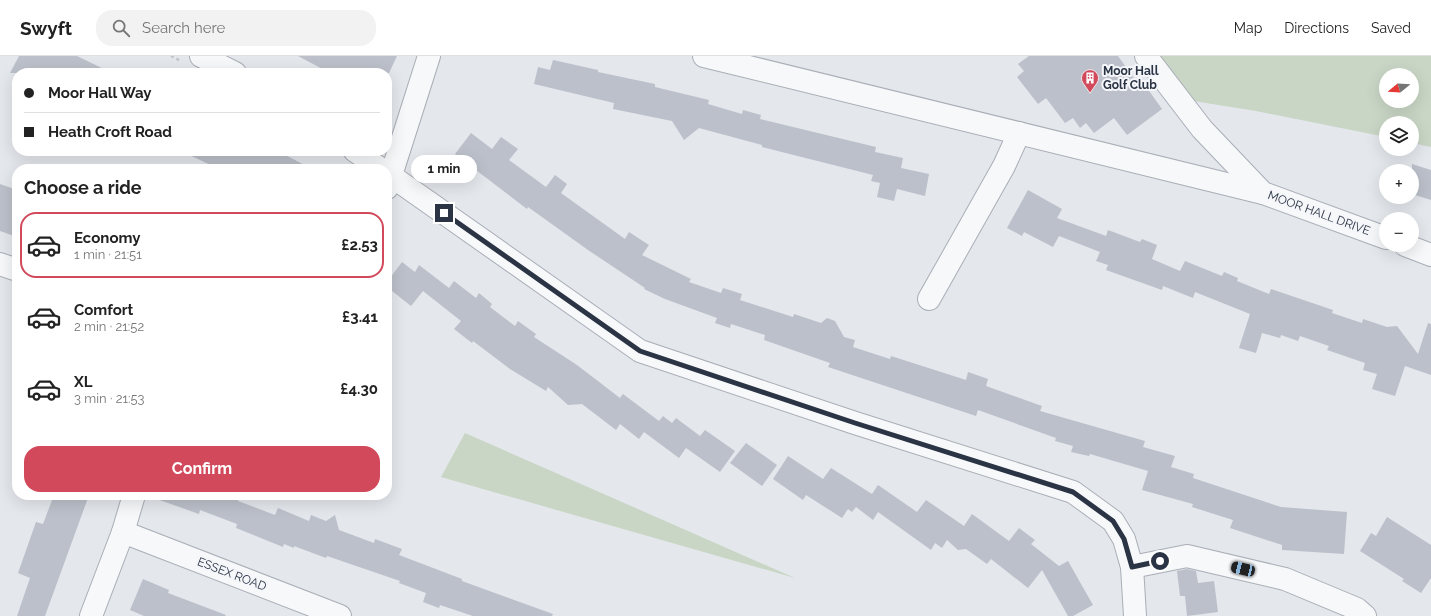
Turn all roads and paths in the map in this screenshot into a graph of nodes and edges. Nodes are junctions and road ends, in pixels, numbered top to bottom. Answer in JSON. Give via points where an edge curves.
{"nodes":[{"id":1,"x":201,"y":56,"type":"edge"},
{"id":2,"x":429,"y":56,"type":"edge"},
{"id":3,"x":704,"y":56,"type":"edge"},
{"id":4,"x":1146,"y":56,"type":"edge"},
{"id":5,"x":225,"y":68,"type":"edge"},
{"id":6,"x":1019,"y":133,"type":"junction"},
{"id":7,"x":361,"y":156,"type":"edge"},
{"id":8,"x":371,"y":164,"type":"edge"},
{"id":9,"x":392,"y":164,"type":"edge"},
{"id":10,"x":392,"y":180,"type":"edge"},
{"id":11,"x":1263,"y":192,"type":"junction"},
{"id":12,"x":1379,"y":235,"type":"edge"},
{"id":13,"x":1419,"y":250,"type":"edge"},
{"id":14,"x":1431,"y":254,"type":"edge"},
{"id":15,"x":0,"y":264,"type":"edge"},
{"id":16,"x":12,"y":268,"type":"edge"},
{"id":17,"x":929,"y":299,"type":"dead end"},
{"id":18,"x":133,"y":500,"type":"edge"},
{"id":19,"x":124,"y":532,"type":"junction"},
{"id":20,"x":1132,"y":567,"type":"junction"},
{"id":21,"x":91,"y":616,"type":"edge"},
{"id":22,"x":340,"y":616,"type":"edge"},
{"id":23,"x":1135,"y":616,"type":"edge"},
{"id":24,"x":1365,"y":616,"type":"edge"}],
"edges":[{"from":1,"to":5,"type":"street"},
{"from":2,"to":9,"type":"street"},
{"from":3,"to":6,"type":"street"},
{"from":4,"to":11,"type":"street","name":"MOOR HALL DRIVE","via":[[1202,129]]},
{"from":6,"to":11,"type":"street"},
{"from":6,"to":17,"type":"street","via":[[1004,166]]},
{"from":7,"to":8,"type":"street"},
{"from":10,"to":20,"type":"street","via":[[640,351],[1073,492],[1113,521],[1124,539]]},
{"from":11,"to":12,"type":"street","name":"MOOR HALL DRIVE"},
{"from":13,"to":14,"type":"street"},
{"from":15,"to":16,"type":"street"},
{"from":18,"to":19,"type":"street"},
{"from":19,"to":21,"type":"street"},
{"from":19,"to":22,"type":"street","name":"ESSEX ROAD"},
{"from":20,"to":23,"type":"street"},
{"from":20,"to":24,"type":"street","via":[[1187,556],[1285,579],[1357,609]]}]}
